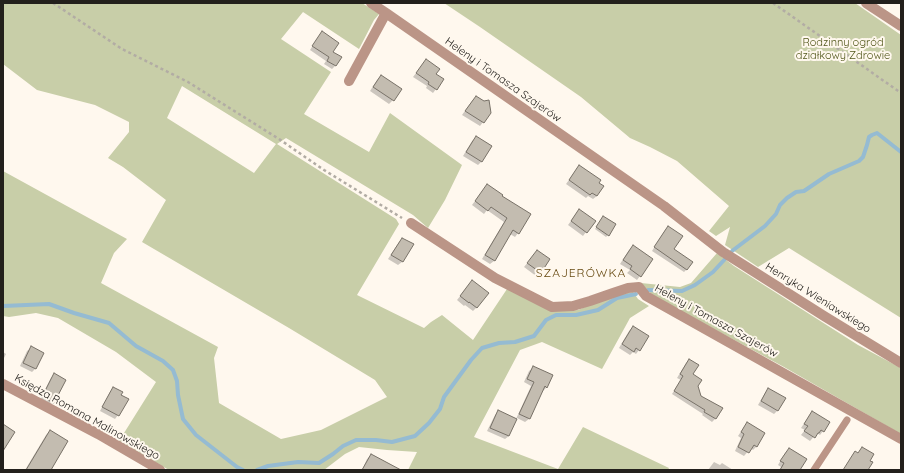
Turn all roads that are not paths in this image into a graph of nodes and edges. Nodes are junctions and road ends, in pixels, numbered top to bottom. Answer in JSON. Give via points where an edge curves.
{"nodes":[{"id":1,"x":371,"y":3,"type":"edge"},
{"id":2,"x":866,"y":3,"type":"edge"},
{"id":3,"x":386,"y":13,"type":"junction"},
{"id":4,"x":901,"y":26,"type":"edge"},
{"id":5,"x":349,"y":81,"type":"dead end"},
{"id":6,"x":411,"y":223,"type":"road end"},
{"id":7,"x":723,"y":252,"type":"joint"},
{"id":8,"x":901,"y":363,"type":"edge"},
{"id":9,"x":3,"y":384,"type":"edge"},
{"id":10,"x":847,"y":420,"type":"dead end"},
{"id":11,"x":901,"y":439,"type":"edge"},
{"id":12,"x":160,"y":470,"type":"edge"},
{"id":13,"x":814,"y":470,"type":"edge"}],
"edges":[{"from":1,"to":3,"type":"street","name":"Heleny i Tomasza Szajerów"},
{"from":2,"to":4,"type":"street"},
{"from":3,"to":5,"type":"street"},
{"from":3,"to":7,"type":"street","name":"Heleny i Tomasza Szajerów","via":[[664,206]]},
{"from":6,"to":11,"type":"street","name":"Heleny i Tomasza Szajerów","via":[[495,278],[552,307],[573,306],[613,292],[639,287],[646,296]]},
{"from":7,"to":8,"type":"street","name":"Henryka Wieniawskiego"},
{"from":9,"to":12,"type":"street","name":"Księdza Romana Malinowskiego"},
{"from":10,"to":13,"type":"lane"}]}
